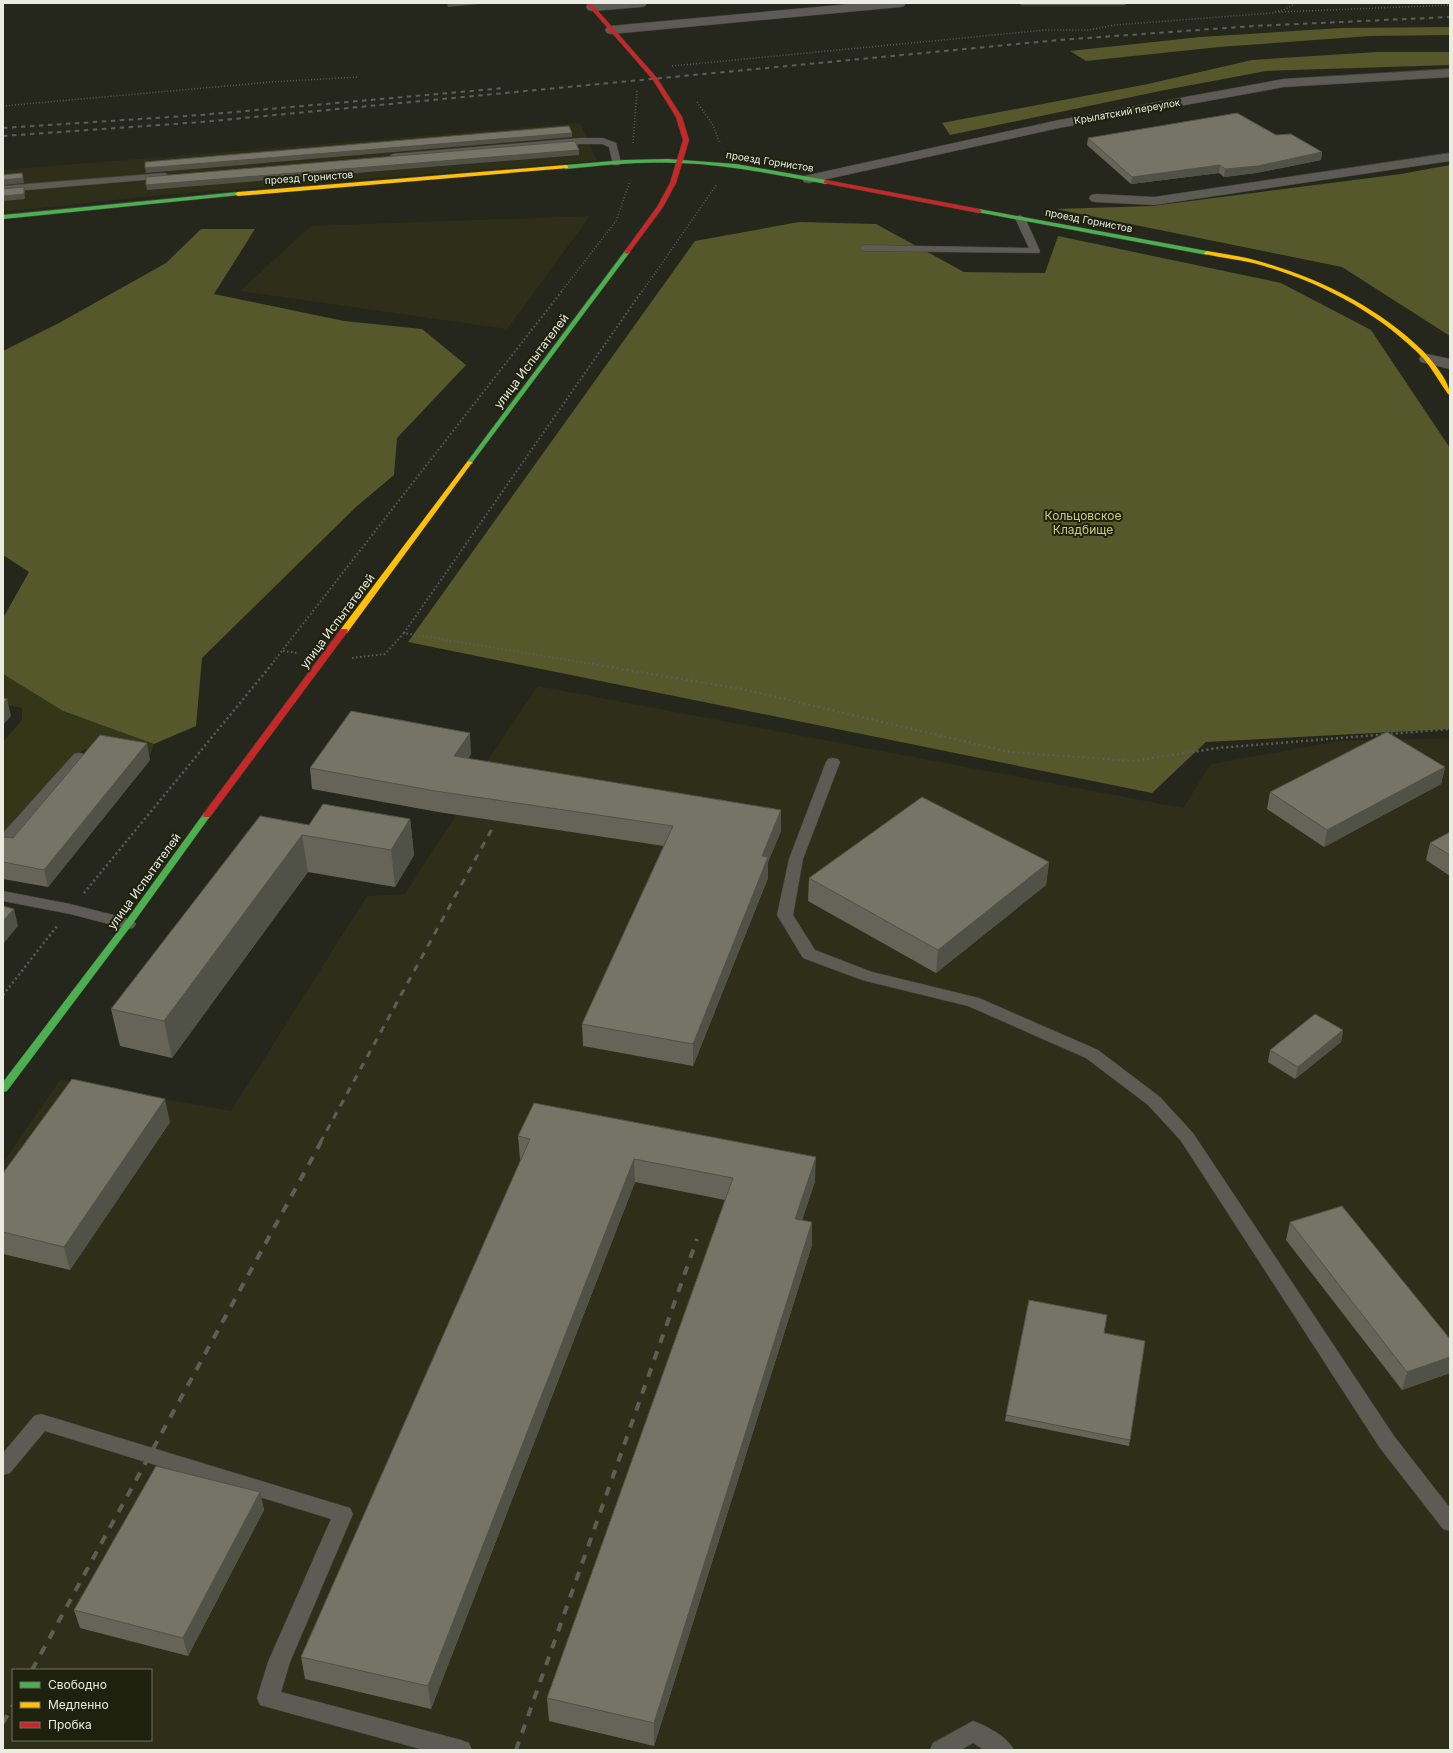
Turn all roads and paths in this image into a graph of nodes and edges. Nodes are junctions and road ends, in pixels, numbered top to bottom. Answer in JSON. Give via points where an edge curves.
{"nodes":[{"id":1,"x":641,"y":3,"type":"edge"},
{"id":2,"x":900,"y":3,"type":"edge"},
{"id":3,"x":1022,"y":3,"type":"edge"},
{"id":4,"x":1124,"y":3,"type":"edge"},
{"id":5,"x":1296,"y":3,"type":"edge"},
{"id":6,"x":590,"y":5,"type":"edge"},
{"id":7,"x":1450,"y":5,"type":"edge"},
{"id":8,"x":1272,"y":12,"type":"junction"},
{"id":9,"x":610,"y":30,"type":"junction"},
{"id":10,"x":671,"y":66,"type":"dead end"},
{"id":11,"x":1450,"y":73,"type":"edge"},
{"id":12,"x":359,"y":77,"type":"dead end"},
{"id":13,"x":635,"y":85,"type":"dead end"},
{"id":14,"x":3,"y":106,"type":"edge"},
{"id":15,"x":383,"y":157,"type":"edge"},
{"id":16,"x":1450,"y":157,"type":"edge"},
{"id":17,"x":681,"y":161,"type":"junction"},
{"id":18,"x":632,"y":162,"type":"junction"},
{"id":19,"x":616,"y":163,"type":"junction"},
{"id":20,"x":726,"y":165,"type":"junction"},
{"id":21,"x":177,"y":175,"type":"edge"},
{"id":22,"x":809,"y":179,"type":"junction"},
{"id":23,"x":3,"y":190,"type":"edge"},
{"id":24,"x":1096,"y":198,"type":"dead end"},
{"id":25,"x":3,"y":217,"type":"edge"},
{"id":26,"x":1020,"y":218,"type":"junction"},
{"id":27,"x":864,"y":248,"type":"dead end"},
{"id":28,"x":1427,"y":359,"type":"junction"},
{"id":29,"x":1450,"y":364,"type":"edge"},
{"id":30,"x":1450,"y":393,"type":"edge"},
{"id":31,"x":404,"y":633,"type":"junction"},
{"id":32,"x":283,"y":651,"type":"junction"},
{"id":33,"x":325,"y":656,"type":"junction"},
{"id":34,"x":1450,"y":729,"type":"edge"},
{"id":35,"x":79,"y":757,"type":"edge"},
{"id":36,"x":833,"y":762,"type":"dead end"},
{"id":37,"x":3,"y":842,"type":"edge"},
{"id":38,"x":3,"y":896,"type":"edge"},
{"id":39,"x":70,"y":909,"type":"junction"},
{"id":40,"x":128,"y":924,"type":"junction"},
{"id":41,"x":3,"y":995,"type":"edge"},
{"id":42,"x":3,"y":1089,"type":"edge"},
{"id":43,"x":3,"y":1467,"type":"edge"},
{"id":44,"x":1450,"y":1523,"type":"edge"},
{"id":45,"x":461,"y":1750,"type":"edge"},
{"id":46,"x":941,"y":1750,"type":"edge"},
{"id":47,"x":1003,"y":1750,"type":"edge"}],
"edges":[{"from":1,"to":6,"type":"street"},
{"from":2,"to":9,"type":"street"},
{"from":3,"to":4,"type":"lane"},
{"from":5,"to":8,"type":"path","via":[[1286,9]]},
{"from":6,"to":9,"type":"main road","name":"улица Испытателей"},
{"from":7,"to":8,"type":"path"},
{"from":8,"to":10,"type":"path","via":[[1115,25],[1089,30],[1046,30]]},
{"from":9,"to":17,"type":"main road","name":"улица Испытателей","via":[[655,79],[679,117],[686,140]]},
{"from":11,"to":22,"type":"street","name":"Крылатский переулок","via":[[1284,83],[1059,124]]},
{"from":12,"to":14,"type":"path","via":[[271,82]]},
{"from":13,"to":18,"type":"path","via":[[637,89]]},
{"from":15,"to":19,"type":"lane","via":[[603,141],[613,145]]},
{"from":16,"to":24,"type":"street","via":[[1154,200]]},
{"from":17,"to":18,"type":"main road","name":"проезд Горнистов"},
{"from":17,"to":20,"type":"main road","name":"проезд Горнистов"},
{"from":17,"to":33,"type":"main road","name":"улица Испытателей","via":[[660,207]]},
{"from":18,"to":19,"type":"main road","name":"проезд Горнистов"},
{"from":18,"to":32,"type":"path","via":[[630,183],[616,221]]},
{"from":19,"to":25,"type":"main road","name":"проезд Горнистов","via":[[247,193]]},
{"from":20,"to":22,"type":"main road","name":"проезд Горнистов"},
{"from":20,"to":31,"type":"path","via":[[725,172]]},
{"from":21,"to":23,"type":"lane"},
{"from":22,"to":26,"type":"main road","name":"проезд Горнистов"},
{"from":26,"to":27,"type":"lane","via":[[1034,251]]},
{"from":26,"to":28,"type":"main road","name":"проезд Горнистов","via":[[1255,262],[1305,279],[1369,311]]},
{"from":28,"to":29,"type":"street"},
{"from":28,"to":30,"type":"main road","name":"проезд Горнистов"},
{"from":31,"to":33,"type":"path","via":[[385,654],[348,659]]},
{"from":31,"to":34,"type":"path","via":[[742,688],[1010,752],[1132,762],[1218,748]]},
{"from":32,"to":33,"type":"path"},
{"from":32,"to":39,"type":"path"},
{"from":33,"to":40,"type":"main road","name":"улица Испытателей"},
{"from":35,"to":37,"type":"lane"},
{"from":36,"to":44,"type":"lane","via":[[796,859],[785,915],[809,954],[868,976],[973,1002],[1092,1054],[1154,1101],[1187,1137],[1387,1442]]},
{"from":38,"to":39,"type":"lane"},
{"from":39,"to":40,"type":"lane"},
{"from":39,"to":41,"type":"path"},
{"from":40,"to":42,"type":"main road","name":"улица Испытателей"},
{"from":43,"to":45,"type":"lane","via":[[41,1422],[343,1514],[279,1662],[268,1698]]},
{"from":46,"to":47,"type":"lane","via":[[973,1731]]}]}
